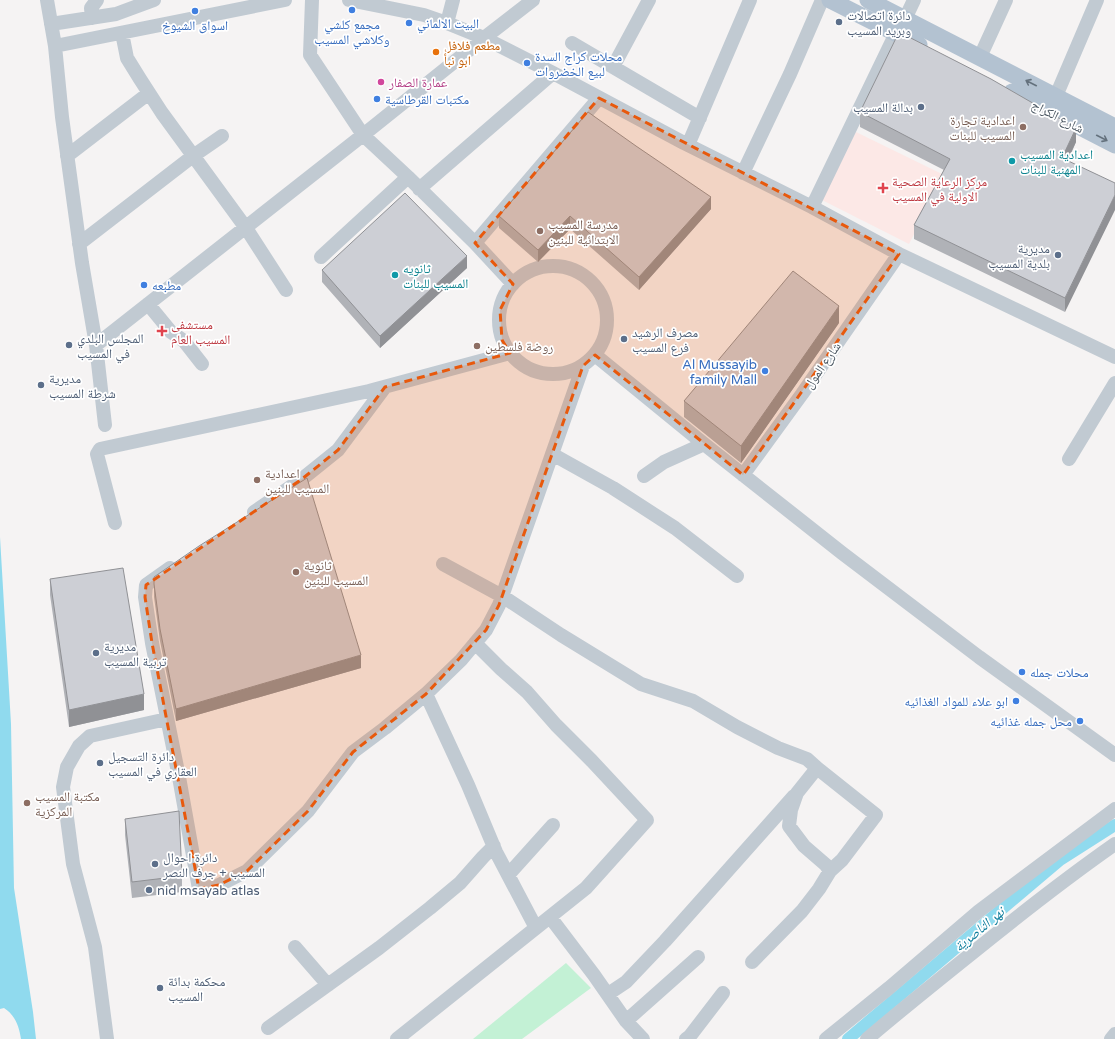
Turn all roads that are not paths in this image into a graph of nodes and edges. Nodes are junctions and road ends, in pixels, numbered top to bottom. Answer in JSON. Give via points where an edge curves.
{"nodes":[{"id":1,"x":47,"y":0,"type":"edge"},
{"id":2,"x":97,"y":0,"type":"edge"},
{"id":3,"x":154,"y":0,"type":"edge"},
{"id":4,"x":285,"y":0,"type":"edge"},
{"id":5,"x":312,"y":0,"type":"edge"},
{"id":6,"x":349,"y":0,"type":"edge"},
{"id":7,"x":453,"y":0,"type":"edge"},
{"id":8,"x":533,"y":0,"type":"edge"},
{"id":9,"x":649,"y":0,"type":"edge"},
{"id":10,"x":750,"y":0,"type":"edge"},
{"id":11,"x":822,"y":0,"type":"edge"},
{"id":12,"x":830,"y":0,"type":"edge"},
{"id":13,"x":868,"y":0,"type":"edge"},
{"id":14,"x":914,"y":0,"type":"edge"},
{"id":15,"x":1006,"y":0,"type":"edge"},
{"id":16,"x":1097,"y":0,"type":"edge"},
{"id":17,"x":92,"y":18,"type":"junction"},
{"id":18,"x":447,"y":23,"type":"junction"},
{"id":19,"x":51,"y":24,"type":"junction"},
{"id":20,"x":901,"y":26,"type":"junction"},
{"id":21,"x":122,"y":33,"type":"junction"},
{"id":22,"x":484,"y":38,"type":"junction"},
{"id":23,"x":572,"y":43,"type":"dead end"},
{"id":24,"x":55,"y":46,"type":"junction"},
{"id":25,"x":930,"y":50,"type":"edge"},
{"id":26,"x":980,"y":57,"type":"junction"},
{"id":27,"x":613,"y":67,"type":"junction"},
{"id":28,"x":553,"y":73,"type":"junction"},
{"id":29,"x":998,"y":85,"type":"edge"},
{"id":30,"x":149,"y":93,"type":"junction"},
{"id":31,"x":1056,"y":96,"type":"junction"},
{"id":32,"x":599,"y":98,"type":"junction"},
{"id":33,"x":700,"y":118,"type":"junction"},
{"id":34,"x":1115,"y":127,"type":"edge"},
{"id":35,"x":363,"y":135,"type":"junction"},
{"id":36,"x":222,"y":136,"type":"dead end"},
{"id":37,"x":688,"y":145,"type":"junction"},
{"id":38,"x":1115,"y":145,"type":"edge"},
{"id":39,"x":67,"y":156,"type":"junction"},
{"id":40,"x":193,"y":156,"type":"junction"},
{"id":41,"x":743,"y":173,"type":"junction"},
{"id":42,"x":408,"y":177,"type":"junction"},
{"id":43,"x":419,"y":189,"type":"junction"},
{"id":44,"x":812,"y":207,"type":"junction"},
{"id":45,"x":246,"y":228,"type":"junction"},
{"id":46,"x":475,"y":243,"type":"junction"},
{"id":47,"x":79,"y":244,"type":"junction"},
{"id":48,"x":899,"y":254,"type":"junction"},
{"id":49,"x":321,"y":257,"type":"dead end"},
{"id":50,"x":512,"y":284,"type":"junction"},
{"id":51,"x":286,"y":290,"type":"dead end"},
{"id":52,"x":148,"y":304,"type":"junction"},
{"id":53,"x":96,"y":345,"type":"junction"},
{"id":54,"x":510,"y":353,"type":"junction"},
{"id":55,"x":595,"y":355,"type":"junction"},
{"id":56,"x":1115,"y":357,"type":"edge"},
{"id":57,"x":202,"y":364,"type":"dead end"},
{"id":58,"x":583,"y":366,"type":"junction"},
{"id":59,"x":1115,"y":383,"type":"edge"},
{"id":60,"x":385,"y":387,"type":"junction"},
{"id":61,"x":105,"y":425,"type":"dead end"},
{"id":62,"x":704,"y":444,"type":"junction"},
{"id":63,"x":552,"y":454,"type":"junction"},
{"id":64,"x":1069,"y":459,"type":"dead end"},
{"id":65,"x":743,"y":475,"type":"junction"},
{"id":66,"x":644,"y":476,"type":"dead end"},
{"id":67,"x":246,"y":517,"type":"edge"},
{"id":68,"x":115,"y":523,"type":"dead end"},
{"id":69,"x":181,"y":561,"type":"edge"},
{"id":70,"x":443,"y":564,"type":"dead end"},
{"id":71,"x":737,"y":576,"type":"dead end"},
{"id":72,"x":502,"y":596,"type":"junction"},
{"id":73,"x":476,"y":643,"type":"junction"},
{"id":74,"x":426,"y":694,"type":"junction"},
{"id":75,"x":167,"y":719,"type":"junction"},
{"id":76,"x":1115,"y":755,"type":"edge"},
{"id":77,"x":817,"y":768,"type":"junction"},
{"id":78,"x":797,"y":792,"type":"junction"},
{"id":79,"x":1115,"y":809,"type":"edge"},
{"id":80,"x":553,"y":825,"type":"dead end"},
{"id":81,"x":1115,"y":844,"type":"edge"},
{"id":82,"x":494,"y":846,"type":"junction"},
{"id":83,"x":830,"y":871,"type":"junction"},
{"id":84,"x":508,"y":875,"type":"junction"},
{"id":85,"x":550,"y":917,"type":"junction"},
{"id":86,"x":536,"y":928,"type":"junction"},
{"id":87,"x":295,"y":948,"type":"dead end"},
{"id":88,"x":698,"y":957,"type":"dead end"},
{"id":89,"x":752,"y":962,"type":"dead end"},
{"id":90,"x":328,"y":985,"type":"junction"},
{"id":91,"x":723,"y":993,"type":"dead end"},
{"id":92,"x":608,"y":994,"type":"junction"},
{"id":93,"x":626,"y":1021,"type":"junction"},
{"id":94,"x":268,"y":1028,"type":"dead end"},
{"id":95,"x":1115,"y":1034,"type":"edge"},
{"id":96,"x":639,"y":1038,"type":"edge"},
{"id":97,"x":106,"y":1039,"type":"edge"},
{"id":98,"x":397,"y":1039,"type":"edge"},
{"id":99,"x":686,"y":1039,"type":"edge"},
{"id":100,"x":826,"y":1039,"type":"edge"},
{"id":101,"x":867,"y":1039,"type":"edge"},
{"id":102,"x":1111,"y":1039,"type":"edge"}],
"edges":[{"from":1,"to":19,"type":"street"},
{"from":2,"to":17,"type":"street","via":[[91,8]]},
{"from":3,"to":17,"type":"street","via":[[116,14]]},
{"from":4,"to":21,"type":"street"},
{"from":5,"to":35,"type":"street","via":[[310,55]]},
{"from":6,"to":18,"type":"street","via":[[424,15]]},
{"from":7,"to":18,"type":"street"},
{"from":8,"to":22,"type":"street"},
{"from":9,"to":27,"type":"street"},
{"from":10,"to":33,"type":"street"},
{"from":11,"to":41,"type":"street"},
{"from":12,"to":20,"type":"main road","name":"شارع الكراج"},
{"from":13,"to":20,"type":"main road","name":"شارع الكراج"},
{"from":14,"to":20,"type":"street"},
{"from":15,"to":26,"type":"street"},
{"from":16,"to":31,"type":"street"},
{"from":17,"to":19,"type":"street"},
{"from":18,"to":22,"type":"street"},
{"from":19,"to":24,"type":"street"},
{"from":20,"to":25,"type":"main road","name":"شارع الكراج"},
{"from":20,"to":26,"type":"main road","name":"شارع الكراج"},
{"from":20,"to":44,"type":"street"},
{"from":21,"to":24,"type":"street"},
{"from":21,"to":30,"type":"street","via":[[127,58]]},
{"from":22,"to":28,"type":"street"},
{"from":22,"to":35,"type":"street"},
{"from":23,"to":27,"type":"street"},
{"from":24,"to":39,"type":"street"},
{"from":31,"to":26,"type":"main road","name":"شارع الكراج","one_way":true},
{"from":27,"to":33,"type":"street"},
{"from":28,"to":32,"type":"street"},
{"from":28,"to":43,"type":"street"},
{"from":29,"to":38,"type":"main road","name":"شارع الكراج","one_way":true},
{"from":30,"to":39,"type":"street"},
{"from":30,"to":40,"type":"street"},
{"from":31,"to":34,"type":"main road","name":"شارع الكراج"},
{"from":32,"to":37,"type":"street"},
{"from":32,"to":46,"type":"street"},
{"from":33,"to":37,"type":"street"},
{"from":35,"to":42,"type":"street"},
{"from":35,"to":45,"type":"street"},
{"from":36,"to":40,"type":"street"},
{"from":37,"to":41,"type":"street"},
{"from":39,"to":47,"type":"street"},
{"from":40,"to":45,"type":"street"},
{"from":40,"to":47,"type":"street"},
{"from":41,"to":44,"type":"street"},
{"from":42,"to":43,"type":"street"},
{"from":42,"to":49,"type":"street"},
{"from":43,"to":46,"type":"street"},
{"from":44,"to":48,"type":"street"},
{"from":45,"to":51,"type":"street"},
{"from":45,"to":52,"type":"street"},
{"from":46,"to":50,"type":"street"},
{"from":47,"to":53,"type":"street"},
{"from":48,"to":56,"type":"street"},
{"from":48,"to":65,"type":"street","name":"شارع المول"},
{"from":50,"to":54,"type":"street","via":[[504,296],[499,325],[502,340]]},
{"from":50,"to":55,"type":"street","via":[[527,272],[545,266],[564,266],[582,273],[596,285],[605,302],[608,320],[605,338]]},
{"from":52,"to":53,"type":"street"},
{"from":52,"to":57,"type":"street","via":[[171,332],[184,341]]},
{"from":53,"to":61,"type":"street"},
{"from":54,"to":58,"type":"street","via":[[519,363],[544,374],[571,372]]},
{"from":54,"to":60,"type":"street"},
{"from":55,"to":58,"type":"street"},
{"from":55,"to":62,"type":"street"},
{"from":58,"to":63,"type":"street"},
{"from":59,"to":64,"type":"street"},
{"from":60,"to":67,"type":"street","via":[[338,450],[302,479]]},
{"from":60,"to":68,"type":"street","via":[[100,449],[97,454]]},
{"from":62,"to":65,"type":"street"},
{"from":62,"to":66,"type":"street","via":[[664,462]]},
{"from":63,"to":71,"type":"street","via":[[613,488],[675,528]]},
{"from":63,"to":72,"type":"street"},
{"from":65,"to":76,"type":"street","via":[[979,657]]},
{"from":69,"to":75,"type":"street","via":[[146,585],[145,597],[152,643]]},
{"from":70,"to":72,"type":"street"},
{"from":72,"to":73,"type":"street","via":[[486,630]]},
{"from":72,"to":77,"type":"street","via":[[641,684],[693,701],[778,748],[807,759]]},
{"from":73,"to":74,"type":"street"},
{"from":73,"to":85,"type":"street","via":[[527,692],[647,820],[586,888]]},
{"from":74,"to":75,"type":"street","via":[[353,752],[308,811],[248,872],[219,885],[199,889]]},
{"from":74,"to":82,"type":"street"},
{"from":75,"to":97,"type":"street","via":[[90,736],[79,746],[67,767],[63,787],[73,864],[95,947]]},
{"from":77,"to":78,"type":"street"},
{"from":77,"to":83,"type":"street","via":[[876,814],[842,860]]},
{"from":78,"to":83,"type":"street","via":[[789,826],[804,846]]},
{"from":78,"to":92,"type":"street","via":[[666,941],[626,982]]},
{"from":79,"to":100,"type":"street","via":[[979,911]]},
{"from":80,"to":84,"type":"street"},
{"from":81,"to":101,"type":"street","via":[[1016,918]]},
{"from":82,"to":84,"type":"street"},
{"from":82,"to":90,"type":"street","via":[[460,884]]},
{"from":83,"to":89,"type":"street","via":[[802,911]]},
{"from":84,"to":86,"type":"street"},
{"from":85,"to":86,"type":"street"},
{"from":85,"to":92,"type":"street"},
{"from":86,"to":98,"type":"street"},
{"from":87,"to":90,"type":"street"},
{"from":88,"to":93,"type":"street"},
{"from":90,"to":94,"type":"street"},
{"from":91,"to":99,"type":"street"},
{"from":92,"to":93,"type":"street"},
{"from":93,"to":96,"type":"street"},
{"from":95,"to":102,"type":"street"}]}
